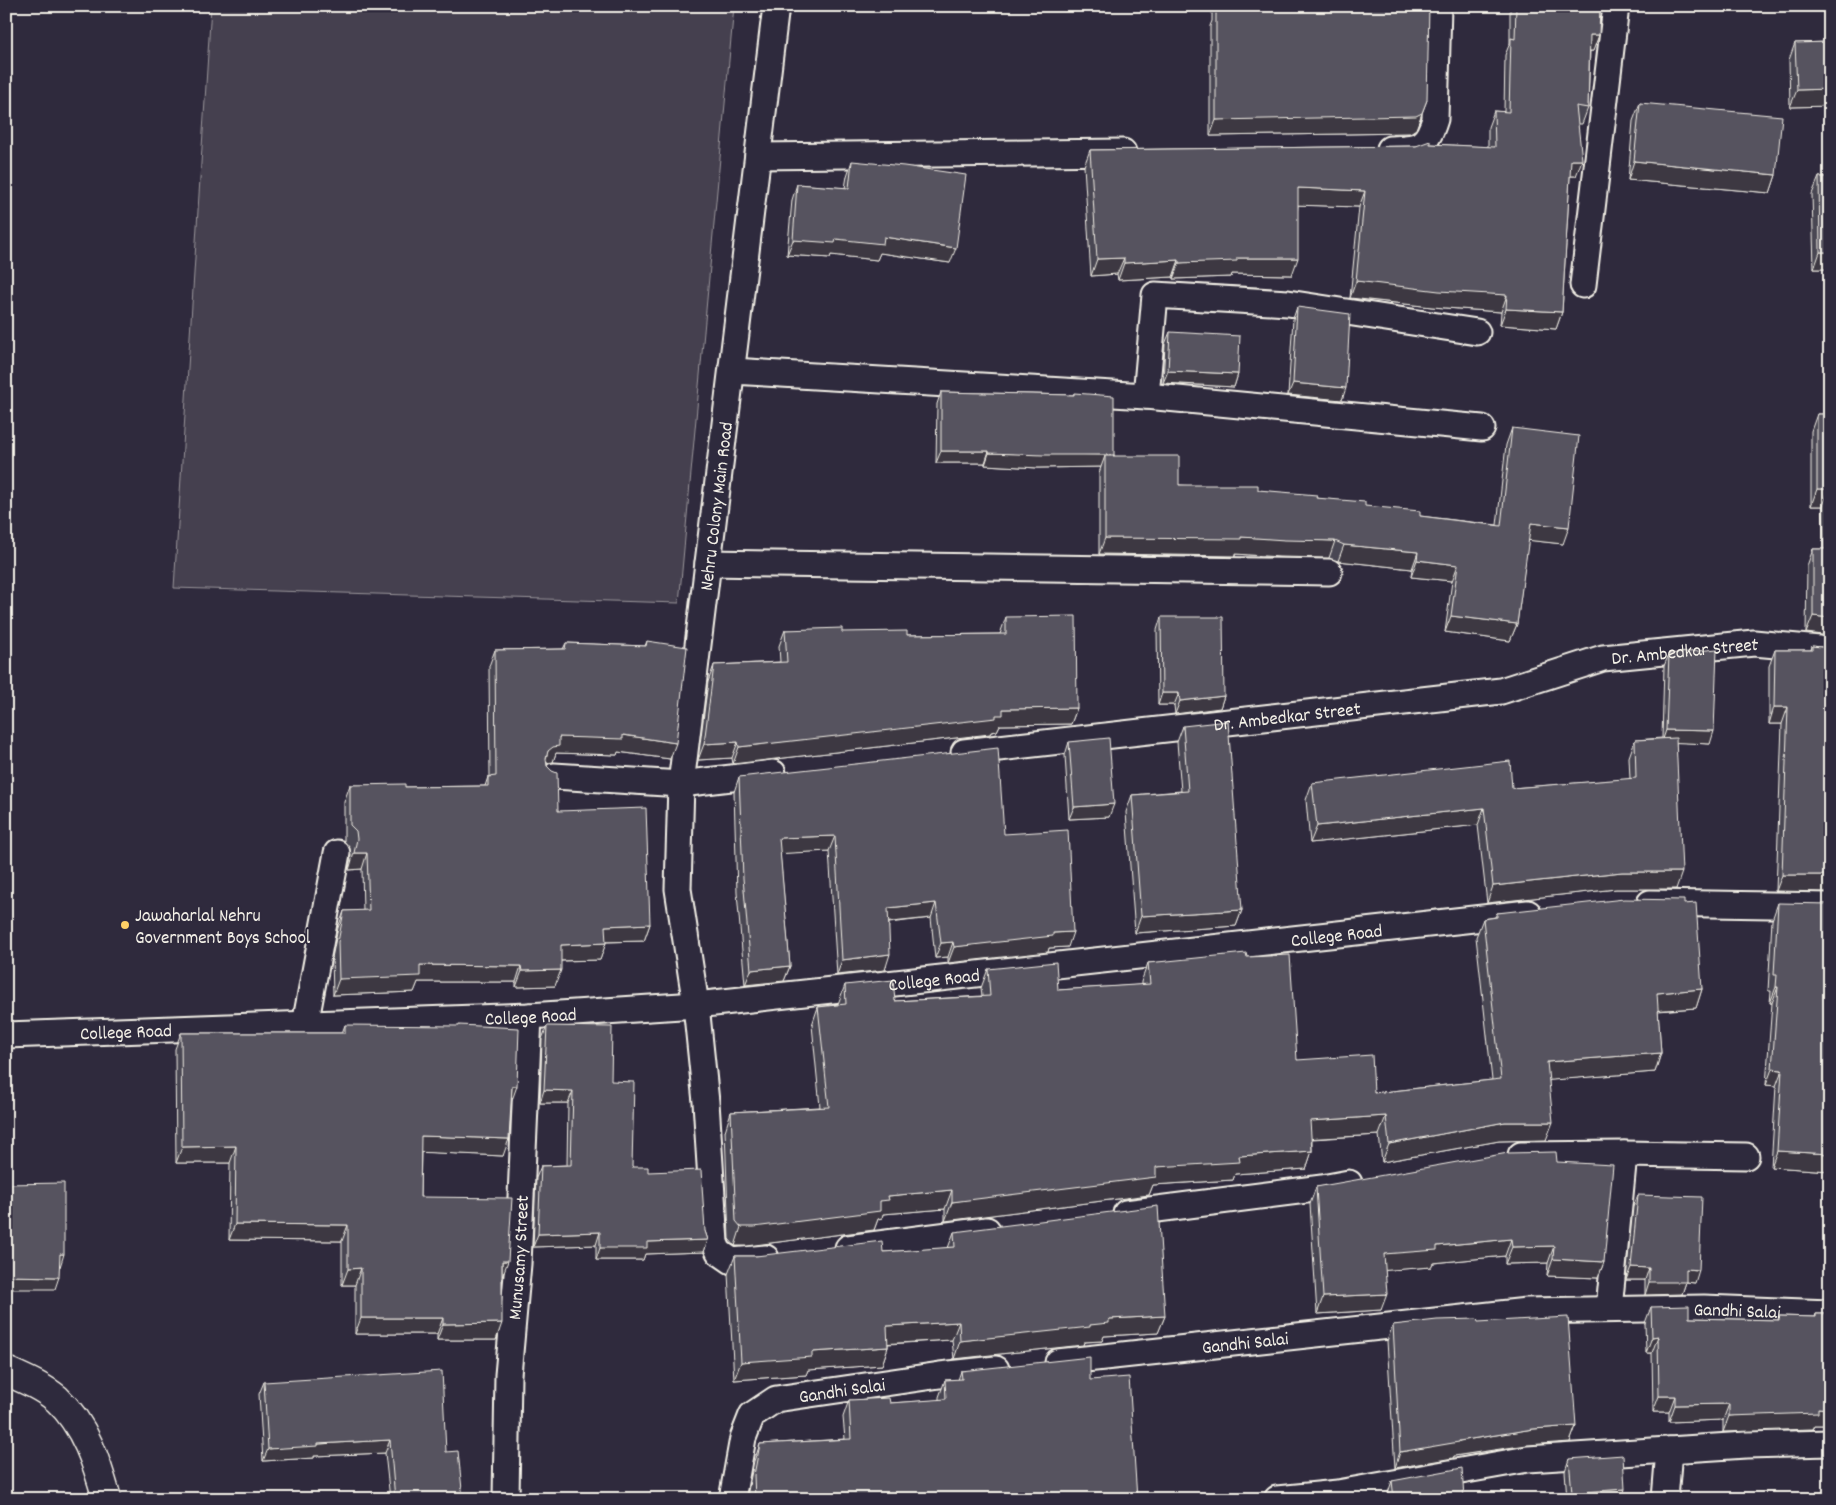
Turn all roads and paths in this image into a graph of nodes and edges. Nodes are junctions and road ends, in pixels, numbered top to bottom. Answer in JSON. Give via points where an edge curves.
{"nodes":[{"id":1,"x":776,"y":6,"type":"edge"},
{"id":2,"x":1438,"y":6,"type":"edge"},
{"id":3,"x":1616,"y":6,"type":"edge"},
{"id":4,"x":1363,"y":149,"type":"edge"},
{"id":5,"x":1146,"y":152,"type":"edge"},
{"id":6,"x":758,"y":156,"type":"junction"},
{"id":7,"x":1583,"y":285,"type":"dead end"},
{"id":8,"x":1477,"y":332,"type":"dead end"},
{"id":9,"x":732,"y":371,"type":"junction"},
{"id":10,"x":1146,"y":396,"type":"junction"},
{"id":11,"x":1482,"y":428,"type":"dead end"},
{"id":12,"x":708,"y":563,"type":"junction"},
{"id":13,"x":1329,"y":572,"type":"dead end"},
{"id":14,"x":1830,"y":650,"type":"edge"},
{"id":15,"x":938,"y":755,"type":"edge"},
{"id":16,"x":800,"y":770,"type":"edge"},
{"id":17,"x":554,"y":776,"type":"edge"},
{"id":18,"x":682,"y":784,"type":"junction"},
{"id":19,"x":337,"y":853,"type":"dead end"},
{"id":20,"x":1626,"y":903,"type":"edge"},
{"id":21,"x":1830,"y":906,"type":"edge"},
{"id":22,"x":1548,"y":911,"type":"edge"},
{"id":23,"x":696,"y":1005,"type":"junction"},
{"id":24,"x":529,"y":1016,"type":"junction"},
{"id":25,"x":305,"y":1024,"type":"junction"},
{"id":26,"x":6,"y":1036,"type":"edge"},
{"id":27,"x":1624,"y":1154,"type":"junction"},
{"id":28,"x":1501,"y":1155,"type":"edge"},
{"id":29,"x":1746,"y":1156,"type":"dead end"},
{"id":30,"x":1367,"y":1180,"type":"edge"},
{"id":31,"x":1104,"y":1216,"type":"edge"},
{"id":32,"x":1005,"y":1228,"type":"edge"},
{"id":33,"x":827,"y":1250,"type":"edge"},
{"id":34,"x":787,"y":1255,"type":"edge"},
{"id":35,"x":1608,"y":1310,"type":"junction"},
{"id":36,"x":1830,"y":1314,"type":"edge"},
{"id":37,"x":6,"y":1371,"type":"edge"},
{"id":38,"x":1830,"y":1443,"type":"edge"},
{"id":39,"x":1669,"y":1450,"type":"junction"},
{"id":40,"x":107,"y":1499,"type":"edge"},
{"id":41,"x":506,"y":1499,"type":"edge"},
{"id":42,"x":732,"y":1499,"type":"edge"},
{"id":43,"x":1277,"y":1499,"type":"edge"},
{"id":44,"x":1665,"y":1499,"type":"edge"}],
"edges":[{"from":1,"to":6,"type":"street","name":"Nehru Colony Main Road"},
{"from":2,"to":4,"type":"street","via":[[1435,114],[1431,132],[1423,144],[1410,148]]},
{"from":3,"to":7,"type":"street"},
{"from":5,"to":6,"type":"street"},
{"from":6,"to":9,"type":"street","name":"Nehru Colony Main Road"},
{"from":8,"to":10,"type":"street","via":[[1288,303],[1155,295]]},
{"from":9,"to":10,"type":"street"},
{"from":9,"to":12,"type":"street","name":"Nehru Colony Main Road"},
{"from":10,"to":11,"type":"street"},
{"from":12,"to":13,"type":"street"},
{"from":12,"to":18,"type":"street","name":"Nehru Colony Main Road"},
{"from":14,"to":15,"type":"street","name":"Dr. Ambedkar Street","via":[[1754,644],[1603,658],[1502,691]]},
{"from":16,"to":18,"type":"street"},
{"from":17,"to":18,"type":"street"},
{"from":18,"to":23,"type":"street","name":"Nehru Colony Main Road","via":[[678,889]]},
{"from":19,"to":25,"type":"street"},
{"from":20,"to":21,"type":"street"},
{"from":22,"to":23,"type":"street","name":"College Road"},
{"from":23,"to":24,"type":"street","name":"College Road"},
{"from":23,"to":34,"type":"street","name":"Nehru Colony Main Road","via":[[715,1243],[719,1252],[732,1261]]},
{"from":24,"to":25,"type":"street","name":"College Road"},
{"from":24,"to":41,"type":"street","name":"Munusamy Street","via":[[518,1264],[508,1375]]},
{"from":25,"to":26,"type":"street","name":"College Road"},
{"from":27,"to":28,"type":"street"},
{"from":27,"to":29,"type":"street"},
{"from":27,"to":35,"type":"street"},
{"from":30,"to":31,"type":"street"},
{"from":32,"to":33,"type":"street"},
{"from":35,"to":36,"type":"street","name":"Gandhi Salai","via":[[1704,1308]]},
{"from":35,"to":42,"type":"street","name":"Gandhi Salai","via":[[1527,1311],[940,1375],[776,1399],[752,1415],[743,1438]]},
{"from":37,"to":40,"type":"street","via":[[56,1398],[72,1415],[85,1435]]},
{"from":38,"to":39,"type":"street"},
{"from":39,"to":43,"type":"street","via":[[1528,1459],[1338,1493]]},
{"from":39,"to":44,"type":"street"}]}
